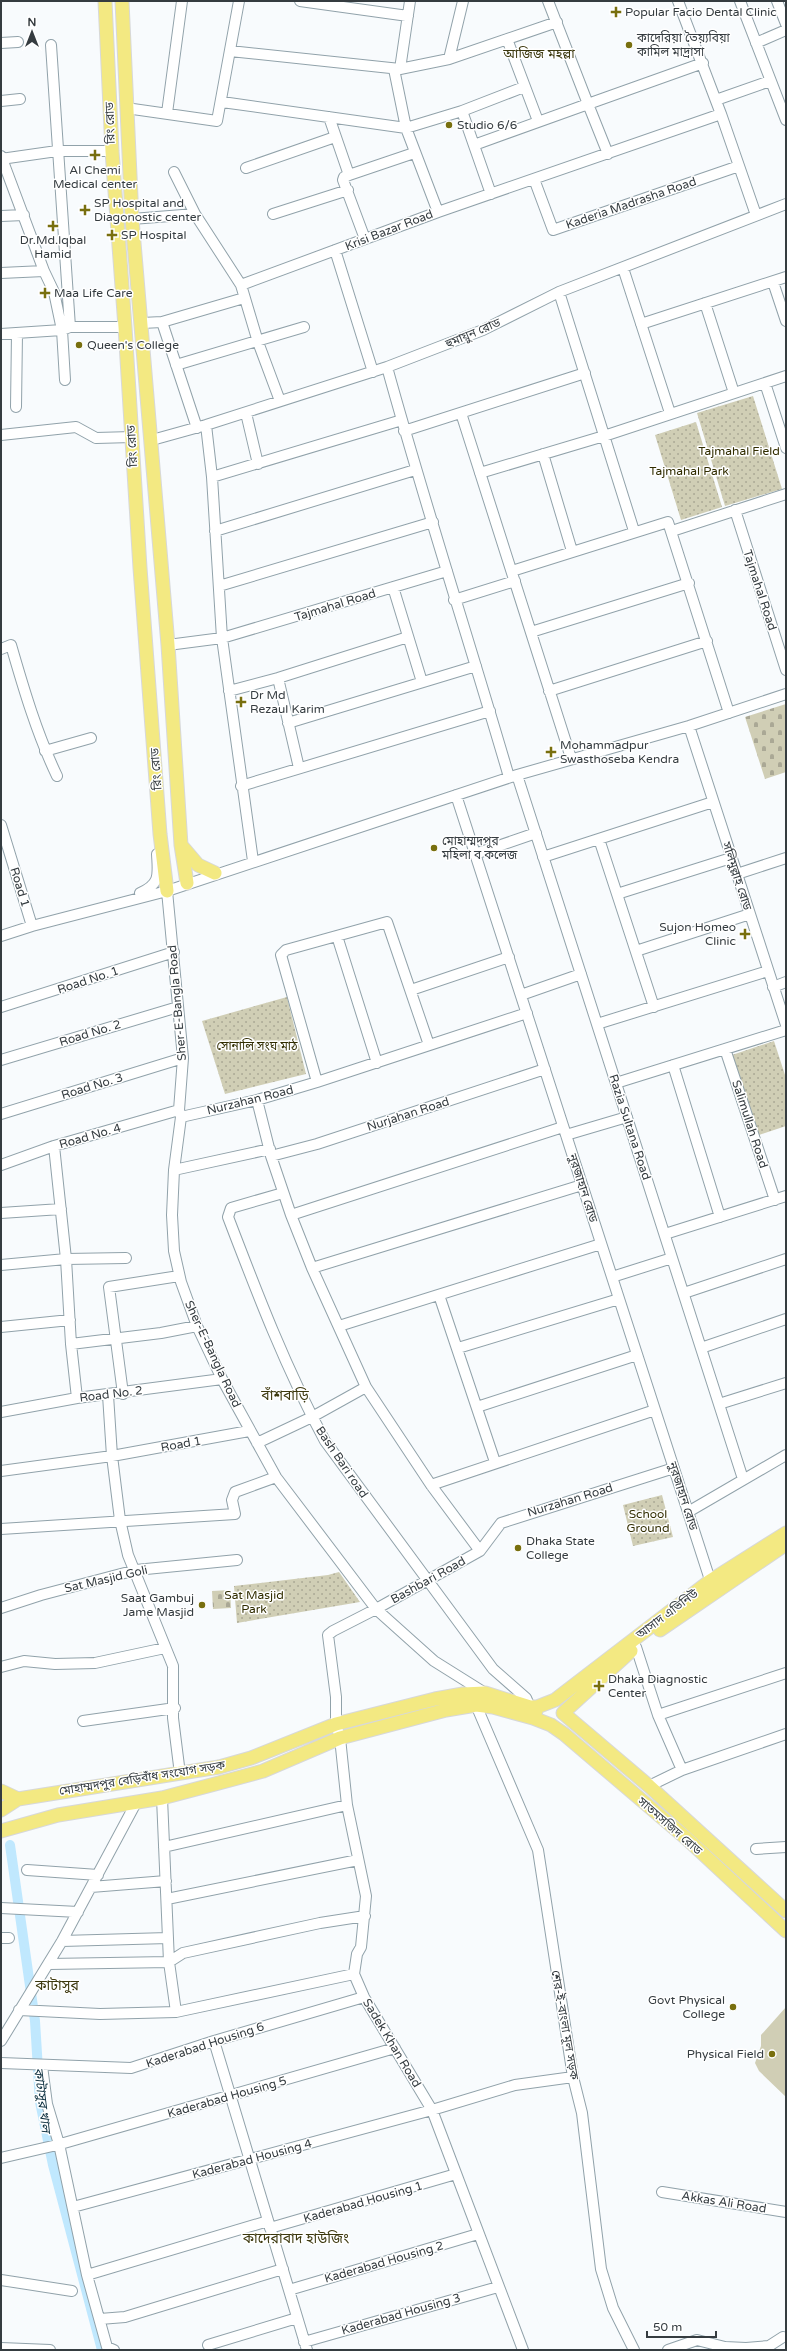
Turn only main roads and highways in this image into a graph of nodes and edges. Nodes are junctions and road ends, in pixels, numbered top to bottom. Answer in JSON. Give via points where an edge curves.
{"nodes":[{"id":1,"x":105,"y":1,"type":"edge"},
{"id":2,"x":122,"y":1,"type":"edge"},
{"id":3,"x":162,"y":567,"type":"junction"},
{"id":4,"x":140,"y":568,"type":"junction"},
{"id":5,"x":172,"y":725,"type":"junction"},
{"id":6,"x":152,"y":726,"type":"junction"},
{"id":7,"x":181,"y":845,"type":"junction"},
{"id":8,"x":215,"y":873,"type":"road end"},
{"id":9,"x":187,"y":884,"type":"road end"},
{"id":10,"x":167,"y":891,"type":"road end"},
{"id":11,"x":786,"y":1533,"type":"edge"},
{"id":12,"x":786,"y":1544,"type":"edge"},
{"id":13,"x":712,"y":1587,"type":"junction"},
{"id":14,"x":552,"y":1702,"type":"junction"},
{"id":15,"x":533,"y":1711,"type":"junction"},
{"id":16,"x":565,"y":1711,"type":"junction"},
{"id":17,"x":550,"y":1725,"type":"junction"},
{"id":18,"x":164,"y":1777,"type":"junction"},
{"id":19,"x":1,"y":1791,"type":"edge"},
{"id":20,"x":165,"y":1797,"type":"junction"},
{"id":21,"x":18,"y":1798,"type":"junction"},
{"id":22,"x":1,"y":1810,"type":"edge"},
{"id":23,"x":1,"y":1831,"type":"edge"},
{"id":24,"x":786,"y":1911,"type":"edge"},
{"id":25,"x":786,"y":1931,"type":"edge"}],
"edges":[{"from":1,"to":4,"type":"main road","name":"রিং রোড","via":[[112,151],[126,327]]},
{"from":2,"to":3,"type":"main road","name":"রিং রোড","via":[[132,219]]},
{"from":3,"to":4,"type":"main road"},
{"from":3,"to":5,"type":"main road","name":"রিং রোড"},
{"from":4,"to":6,"type":"main road","name":"রিং রোড"},
{"from":5,"to":6,"type":"main road"},
{"from":5,"to":7,"type":"main road","name":"রিং রোড"},
{"from":6,"to":10,"type":"main road","name":"রিং রোড"},
{"from":7,"to":8,"type":"main road","via":[[198,866]]},
{"from":7,"to":9,"type":"main road","name":"রিং রোড"},
{"from":11,"to":13,"type":"main road","name":"আসাদ এভিনিউ"},
{"from":12,"to":13,"type":"main road","name":"আসাদ এভিনিউ"},
{"from":13,"to":14,"type":"main road","name":"আসাদ এভিনিউ"},
{"from":13,"to":16,"type":"main road","name":"আসাদ এভিনিউ","via":[[636,1647]]},
{"from":14,"to":15,"type":"main road","name":"আসাদ এভিনিউ"},
{"from":14,"to":16,"type":"main road","name":"সাতমসজিদ রোড"},
{"from":15,"to":17,"type":"main road","name":"সাতমসজিদ রোড"},
{"from":15,"to":18,"type":"main road","name":"মোহাম্মদপুর বেড়িবাঁধ সংযোগ সড়ক","via":[[484,1693],[435,1699],[336,1724],[251,1758]]},
{"from":15,"to":20,"type":"main road","name":"মোহাম্মদপুর বেড়িবাঁধ সংযোগ সড়ক","via":[[476,1705],[446,1710],[340,1738],[263,1771]]},
{"from":16,"to":17,"type":"main road","name":"আসাদ এভিনিউ"},
{"from":16,"to":24,"type":"main road","name":"সাতমসজিদ রোড"},
{"from":17,"to":25,"type":"main road","name":"সাতমসজিদ রোড","via":[[686,1838]]},
{"from":18,"to":20,"type":"main road"},
{"from":18,"to":21,"type":"main road","name":"মোহাম্মদপুর বেড়িবাঁধ সংযোগ সড়ক"},
{"from":19,"to":21,"type":"main road"},
{"from":20,"to":23,"type":"main road","name":"মোহাম্মদপুর বেড়িবাঁধ সংযোগ সড়ক","via":[[58,1815]]},
{"from":21,"to":22,"type":"main road","name":"মোহাম্মদপুর বেড়িবাঁধ সংযোগ সড়ক"}]}
